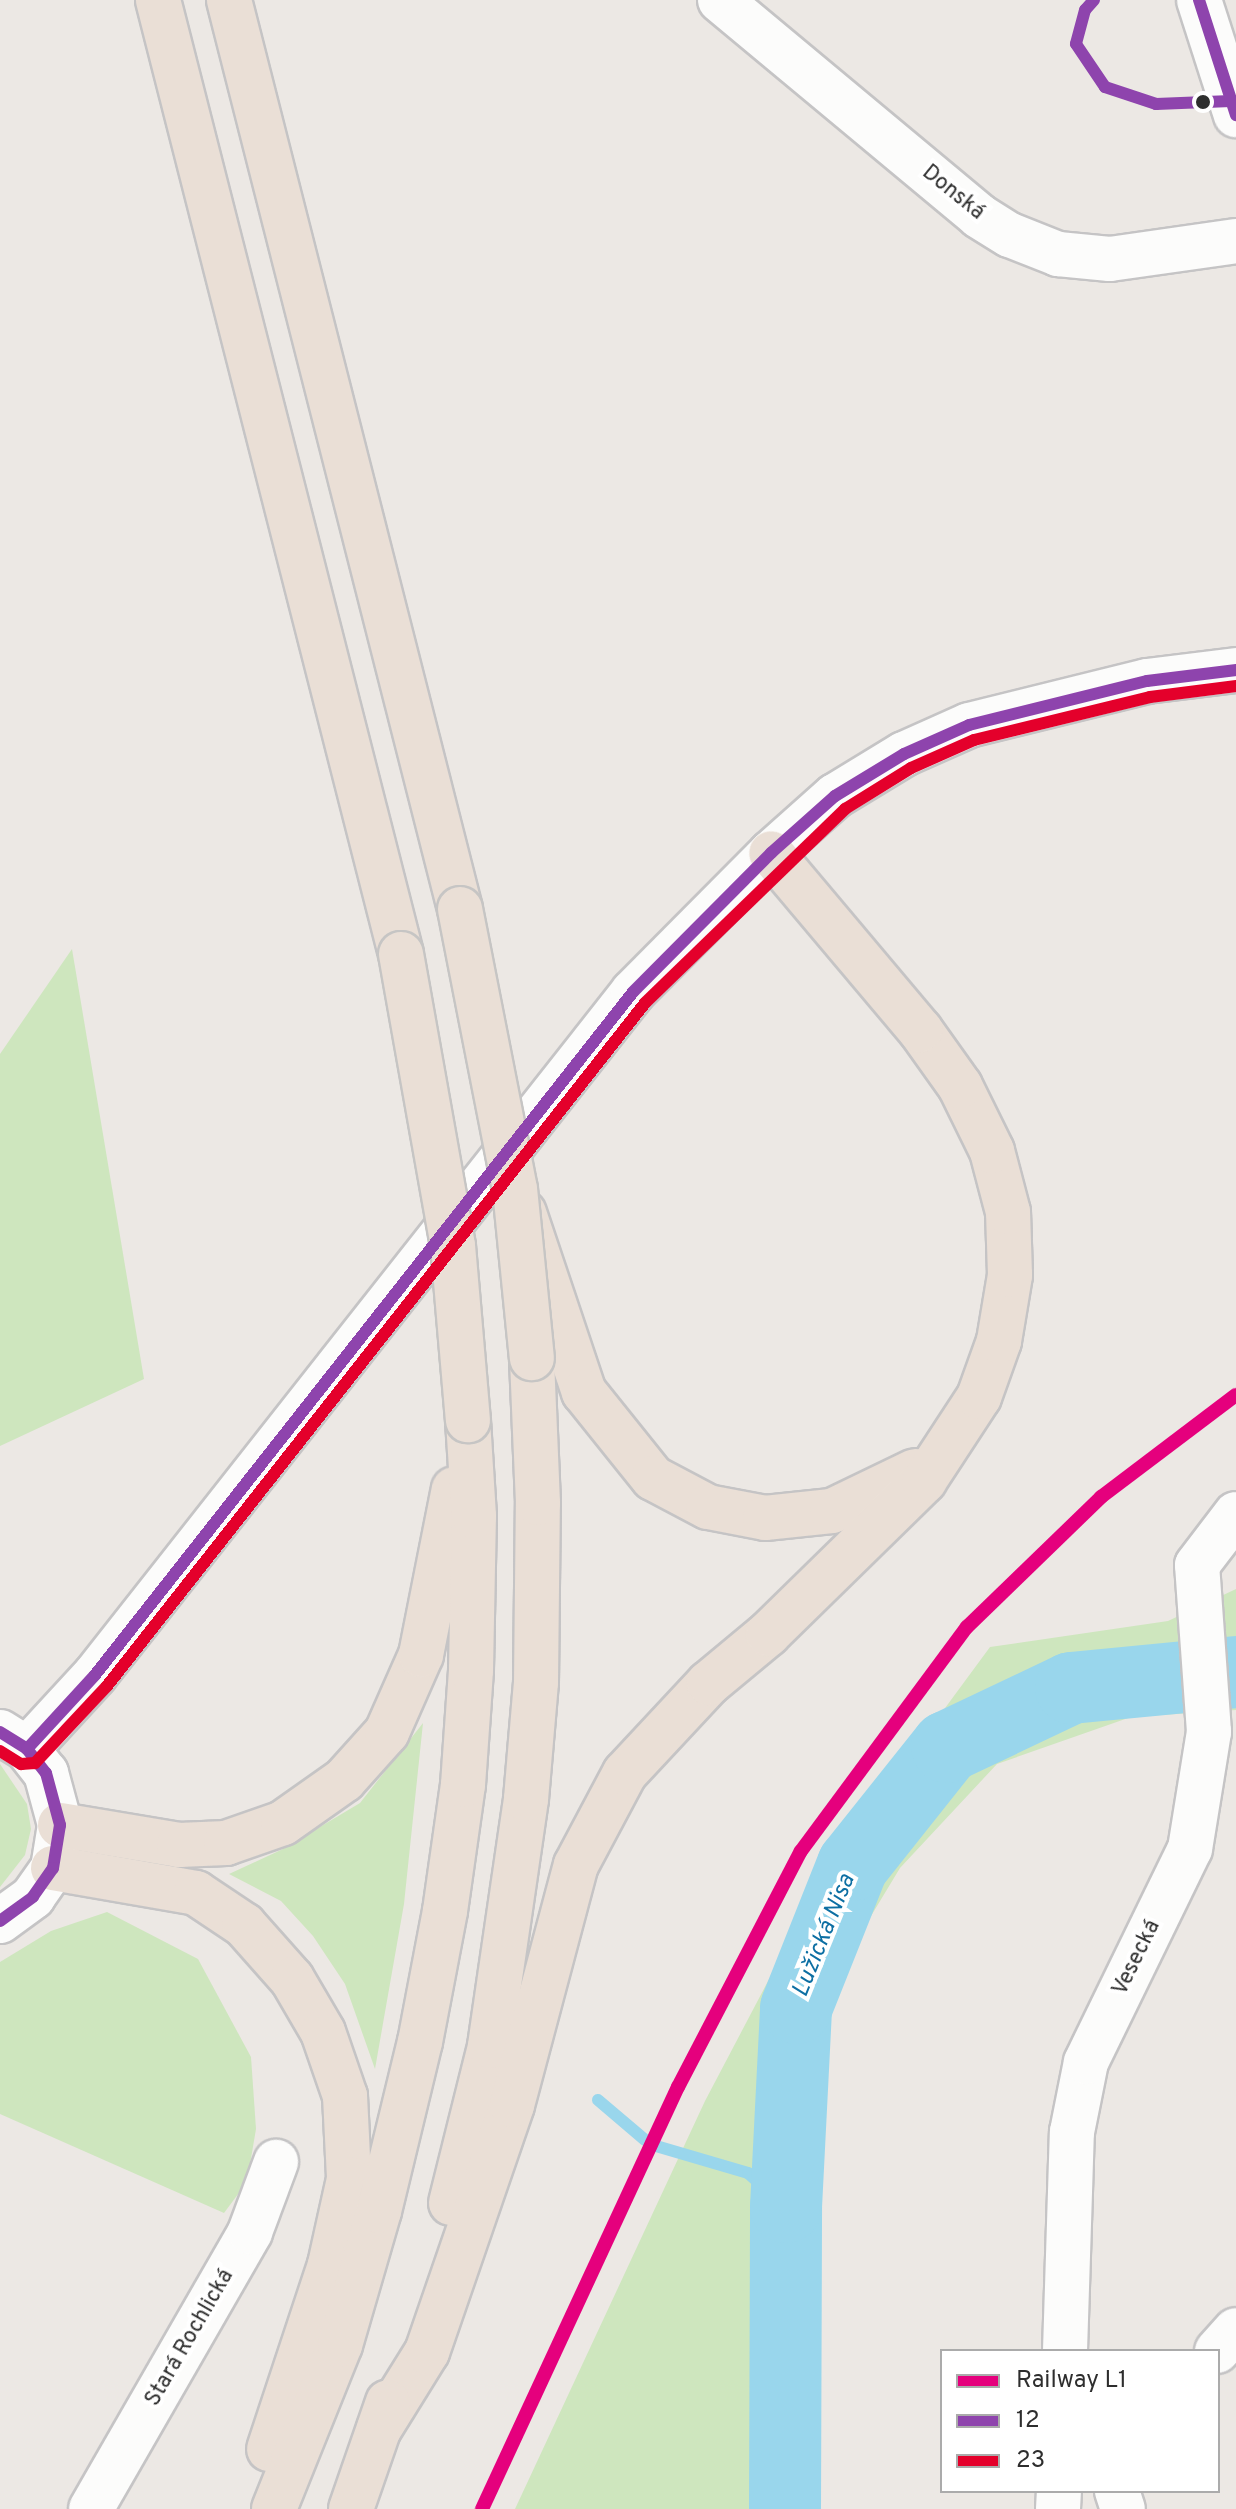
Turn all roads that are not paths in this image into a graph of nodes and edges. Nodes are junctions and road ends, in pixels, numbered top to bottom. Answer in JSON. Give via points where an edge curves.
{"nodes":[{"id":1,"x":158,"y":0,"type":"edge"},
{"id":2,"x":229,"y":0,"type":"edge"},
{"id":3,"x":720,"y":0,"type":"edge"},
{"id":4,"x":1199,"y":0,"type":"edge"},
{"id":5,"x":1236,"y":115,"type":"edge"},
{"id":6,"x":1236,"y":241,"type":"edge"},
{"id":7,"x":1236,"y":670,"type":"edge"},
{"id":8,"x":771,"y":853,"type":"junction"},
{"id":9,"x":515,"y":1189,"type":"junction"},
{"id":10,"x":468,"y":1420,"type":"junction"},
{"id":11,"x":942,"y":1456,"type":"junction"},
{"id":12,"x":1236,"y":1514,"type":"edge"},
{"id":13,"x":9,"y":1732,"type":"edge"},
{"id":14,"x":60,"y":1825,"type":"junction"},
{"id":15,"x":53,"y":1868,"type":"junction"},
{"id":16,"x":0,"y":1921,"type":"edge"},
{"id":17,"x":276,"y":2162,"type":"dead end"},
{"id":18,"x":1236,"y":2330,"type":"edge"},
{"id":19,"x":1065,"y":2349,"type":"edge"},
{"id":20,"x":1219,"y":2349,"type":"edge"},
{"id":21,"x":379,"y":2429,"type":"junction"},
{"id":22,"x":91,"y":2509,"type":"edge"},
{"id":23,"x":251,"y":2509,"type":"edge"},
{"id":24,"x":274,"y":2509,"type":"edge"},
{"id":25,"x":351,"y":2509,"type":"edge"}],
"edges":[{"from":1,"to":10,"type":"highway","bridge":true,"via":[[401,954],[453,1246]]},
{"from":2,"to":9,"type":"highway","bridge":true,"via":[[460,909]]},
{"from":3,"to":6,"type":"street","name":"Donská","via":[[979,216],[1010,235],[1058,254],[1110,259]]},
{"from":4,"to":5,"type":"street"},
{"from":7,"to":8,"type":"street","via":[[1147,681],[969,725],[904,754],[835,796]]},
{"from":8,"to":11,"type":"highway","via":[[920,1030],[960,1086],[992,1151],[1008,1212],[1010,1275],[999,1341],[979,1397]]},
{"from":8,"to":13,"type":"street","via":[[624,1003],[95,1675]]},
{"from":9,"to":11,"type":"highway","bridge":true,"via":[[584,1392],[653,1478],[708,1507],[765,1518],[832,1511]]},
{"from":9,"to":21,"type":"highway","bridge":true,"via":[[532,1358],[538,1503],[536,1682],[513,1916],[490,2046],[446,2222]]},
{"from":10,"to":14,"type":"highway","via":[[421,1655],[387,1732],[344,1780],[283,1823],[226,1843],[179,1845]]},
{"from":10,"to":24,"type":"highway","via":[[474,1516],[471,1670],[463,1785],[442,1925],[420,2042],[353,2300]]},
{"from":11,"to":21,"type":"highway","via":[[924,1481],[768,1634],[709,1683],[625,1773],[576,1865],[512,2105],[427,2352]]},
{"from":12,"to":19,"type":"street","name":"Vesecká","via":[[1198,1580],[1209,1732],[1190,1849],[1086,2062],[1072,2132]]},
{"from":13,"to":14,"type":"street","via":[[46,1773]]},
{"from":14,"to":15,"type":"street"},
{"from":15,"to":16,"type":"street","via":[[33,1897]]},
{"from":15,"to":23,"type":"highway","via":[[196,1893],[244,1925],[292,1979],[323,2032],[345,2096],[349,2179],[330,2265]]},
{"from":17,"to":22,"type":"street","name":"Stará Rochlická","via":[[250,2232]]},
{"from":18,"to":20,"type":"street"},
{"from":21,"to":25,"type":"highway"}]}
